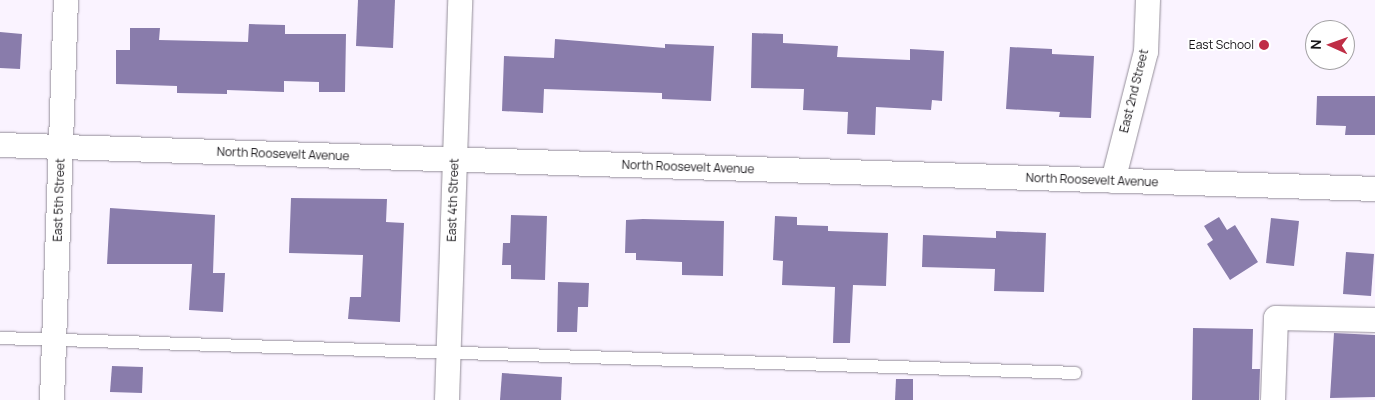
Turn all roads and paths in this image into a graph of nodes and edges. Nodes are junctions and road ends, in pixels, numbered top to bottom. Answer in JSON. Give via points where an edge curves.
{"nodes":[{"id":1,"x":66,"y":0,"type":"edge"},
{"id":2,"x":460,"y":0,"type":"edge"},
{"id":3,"x":1148,"y":0,"type":"edge"},
{"id":4,"x":0,"y":145,"type":"edge"},
{"id":5,"x":61,"y":147,"type":"junction"},
{"id":6,"x":454,"y":160,"type":"junction"},
{"id":7,"x":1113,"y":181,"type":"junction"},
{"id":8,"x":1375,"y":189,"type":"edge"},
{"id":9,"x":1375,"y":320,"type":"edge"},
{"id":10,"x":0,"y":338,"type":"edge"},
{"id":11,"x":54,"y":340,"type":"junction"},
{"id":12,"x":448,"y":352,"type":"junction"},
{"id":13,"x":1075,"y":373,"type":"dead end"},
{"id":14,"x":52,"y":400,"type":"edge"},
{"id":15,"x":447,"y":400,"type":"edge"},
{"id":16,"x":1273,"y":400,"type":"edge"}],
"edges":[{"from":1,"to":5,"type":"street","name":"East 5th Street"},
{"from":2,"to":6,"type":"street","name":"East 4th Street"},
{"from":3,"to":7,"type":"street","name":"East 2nd Street","via":[[1146,52]]},
{"from":4,"to":5,"type":"street","name":"North Roosevelt Avenue"},
{"from":5,"to":6,"type":"street","name":"North Roosevelt Avenue"},
{"from":5,"to":11,"type":"street","name":"East 5th Street"},
{"from":6,"to":7,"type":"street","name":"North Roosevelt Avenue"},
{"from":6,"to":12,"type":"street","name":"East 4th Street"},
{"from":7,"to":8,"type":"street","name":"North Roosevelt Avenue"},
{"from":9,"to":16,"type":"street","via":[[1276,318]]},
{"from":10,"to":11,"type":"lane"},
{"from":11,"to":12,"type":"lane"},
{"from":11,"to":14,"type":"street","name":"East 5th Street"},
{"from":12,"to":13,"type":"lane"},
{"from":12,"to":15,"type":"street","name":"East 4th Street"}]}
